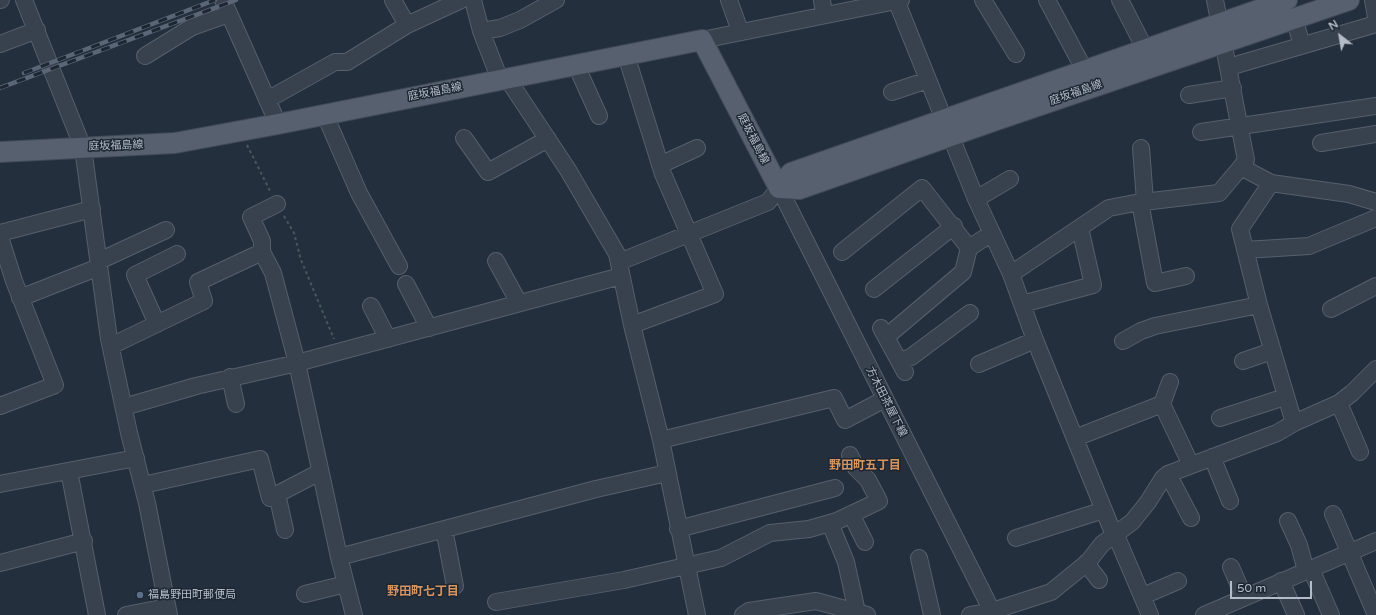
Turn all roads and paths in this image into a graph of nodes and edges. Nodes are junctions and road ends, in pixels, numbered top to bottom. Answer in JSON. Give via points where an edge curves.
{"nodes":[{"id":1,"x":24,"y":0,"type":"edge"},
{"id":2,"x":393,"y":0,"type":"edge"},
{"id":3,"x":461,"y":0,"type":"edge"},
{"id":4,"x":473,"y":0,"type":"edge"},
{"id":5,"x":556,"y":0,"type":"edge"},
{"id":6,"x":729,"y":0,"type":"edge"},
{"id":7,"x":897,"y":0,"type":"edge"},
{"id":8,"x":983,"y":0,"type":"edge"},
{"id":9,"x":1047,"y":0,"type":"edge"},
{"id":10,"x":1120,"y":0,"type":"edge"},
{"id":11,"x":1215,"y":0,"type":"edge"},
{"id":12,"x":1349,"y":0,"type":"edge"},
{"id":13,"x":1372,"y":0,"type":"edge"},
{"id":14,"x":226,"y":7,"type":"edge"},
{"id":15,"x":823,"y":7,"type":"edge"},
{"id":16,"x":1291,"y":9,"type":"edge"},
{"id":17,"x":1376,"y":17,"type":"edge"},
{"id":18,"x":1376,"y":24,"type":"edge"},
{"id":19,"x":407,"y":26,"type":"junction"},
{"id":20,"x":37,"y":30,"type":"junction"},
{"id":21,"x":481,"y":31,"type":"junction"},
{"id":22,"x":740,"y":31,"type":"junction"},
{"id":23,"x":1222,"y":33,"type":"junction"},
{"id":24,"x":702,"y":40,"type":"junction"},
{"id":25,"x":0,"y":44,"type":"edge"},
{"id":26,"x":1302,"y":45,"type":"junction"},
{"id":27,"x":1145,"y":49,"type":"junction"},
{"id":28,"x":1016,"y":54,"type":"dead end"},
{"id":29,"x":626,"y":55,"type":"junction"},
{"id":30,"x":145,"y":56,"type":"dead end"},
{"id":31,"x":576,"y":66,"type":"junction"},
{"id":32,"x":1229,"y":66,"type":"junction"},
{"id":33,"x":1086,"y":70,"type":"junction"},
{"id":34,"x":504,"y":79,"type":"junction"},
{"id":35,"x":928,"y":80,"type":"junction"},
{"id":36,"x":1233,"y":88,"type":"junction"},
{"id":37,"x":892,"y":92,"type":"dead end"},
{"id":38,"x":1189,"y":95,"type":"dead end"},
{"id":39,"x":267,"y":100,"type":"junction"},
{"id":40,"x":1376,"y":106,"type":"edge"},
{"id":41,"x":325,"y":115,"type":"junction"},
{"id":42,"x":600,"y":116,"type":"dead end"},
{"id":43,"x":278,"y":124,"type":"junction"},
{"id":44,"x":1240,"y":126,"type":"junction"},
{"id":45,"x":947,"y":128,"type":"junction"},
{"id":46,"x":240,"y":131,"type":"junction"},
{"id":47,"x":1201,"y":132,"type":"dead end"},
{"id":48,"x":1376,"y":134,"type":"edge"},
{"id":49,"x":464,"y":138,"type":"dead end"},
{"id":50,"x":548,"y":139,"type":"junction"},
{"id":51,"x":1321,"y":143,"type":"dead end"},
{"id":52,"x":83,"y":148,"type":"junction"},
{"id":53,"x":697,"y":148,"type":"dead end"},
{"id":54,"x":1141,"y":148,"type":"dead end"},
{"id":55,"x":0,"y":152,"type":"edge"},
{"id":56,"x":660,"y":165,"type":"junction"},
{"id":57,"x":1241,"y":167,"type":"junction"},
{"id":58,"x":1010,"y":179,"type":"dead end"},
{"id":59,"x":1271,"y":182,"type":"junction"},
{"id":60,"x":779,"y":188,"type":"junction"},
{"id":61,"x":976,"y":199,"type":"junction"},
{"id":62,"x":1142,"y":202,"type":"junction"},
{"id":63,"x":1376,"y":202,"type":"edge"},
{"id":64,"x":277,"y":204,"type":"junction"},
{"id":65,"x":92,"y":209,"type":"junction"},
{"id":66,"x":1376,"y":218,"type":"edge"},
{"id":67,"x":954,"y":226,"type":"junction"},
{"id":68,"x":1080,"y":228,"type":"junction"},
{"id":69,"x":166,"y":230,"type":"dead end"},
{"id":70,"x":0,"y":233,"type":"edge"},
{"id":71,"x":690,"y":233,"type":"junction"},
{"id":72,"x":992,"y":233,"type":"junction"},
{"id":73,"x":0,"y":237,"type":"edge"},
{"id":74,"x":969,"y":248,"type":"junction"},
{"id":75,"x":1245,"y":250,"type":"junction"},
{"id":76,"x":262,"y":252,"type":"junction"},
{"id":77,"x":842,"y":252,"type":"dead end"},
{"id":78,"x":177,"y":254,"type":"dead end"},
{"id":79,"x":496,"y":261,"type":"dead end"},
{"id":80,"x":99,"y":264,"type":"junction"},
{"id":81,"x":399,"y":266,"type":"dead end"},
{"id":82,"x":620,"y":269,"type":"junction"},
{"id":83,"x":1011,"y":274,"type":"junction"},
{"id":84,"x":1186,"y":276,"type":"dead end"},
{"id":85,"x":7,"y":284,"type":"edge"},
{"id":86,"x":406,"y":284,"type":"dead end"},
{"id":87,"x":1376,"y":286,"type":"edge"},
{"id":88,"x":874,"y":289,"type":"dead end"},
{"id":89,"x":20,"y":298,"type":"junction"},
{"id":90,"x":520,"y":303,"type":"junction"},
{"id":91,"x":1022,"y":304,"type":"junction"},
{"id":92,"x":1259,"y":305,"type":"junction"},
{"id":93,"x":371,"y":306,"type":"dead end"},
{"id":94,"x":1331,"y":309,"type":"dead end"},
{"id":95,"x":970,"y":312,"type":"dead end"},
{"id":96,"x":157,"y":324,"type":"junction"},
{"id":97,"x":632,"y":324,"type":"junction"},
{"id":98,"x":429,"y":328,"type":"junction"},
{"id":99,"x":388,"y":339,"type":"junction"},
{"id":100,"x":1035,"y":340,"type":"junction"},
{"id":101,"x":1123,"y":341,"type":"dead end"},
{"id":102,"x":111,"y":346,"type":"junction"},
{"id":103,"x":1272,"y":351,"type":"junction"},
{"id":104,"x":339,"y":352,"type":"junction"},
{"id":105,"x":1243,"y":361,"type":"dead end"},
{"id":106,"x":296,"y":363,"type":"junction"},
{"id":107,"x":979,"y":364,"type":"dead end"},
{"id":108,"x":1376,"y":369,"type":"edge"},
{"id":109,"x":230,"y":377,"type":"junction"},
{"id":110,"x":1170,"y":382,"type":"dead end"},
{"id":111,"x":1285,"y":396,"type":"junction"},
{"id":112,"x":885,"y":398,"type":"junction"},
{"id":113,"x":1339,"y":403,"type":"junction"},
{"id":114,"x":236,"y":404,"type":"dead end"},
{"id":115,"x":1162,"y":404,"type":"junction"},
{"id":116,"x":0,"y":406,"type":"edge"},
{"id":117,"x":124,"y":407,"type":"junction"},
{"id":118,"x":1220,"y":418,"type":"dead end"},
{"id":119,"x":1294,"y":423,"type":"junction"},
{"id":120,"x":1075,"y":438,"type":"junction"},
{"id":121,"x":661,"y":440,"type":"junction"},
{"id":122,"x":1360,"y":452,"type":"dead end"},
{"id":123,"x":850,"y":455,"type":"dead end"},
{"id":124,"x":1212,"y":457,"type":"junction"},
{"id":125,"x":136,"y":458,"type":"junction"},
{"id":126,"x":1191,"y":465,"type":"junction"},
{"id":127,"x":69,"y":471,"type":"junction"},
{"id":128,"x":320,"y":472,"type":"junction"},
{"id":129,"x":667,"y":473,"type":"junction"},
{"id":130,"x":1168,"y":474,"type":"junction"},
{"id":131,"x":0,"y":484,"type":"edge"},
{"id":132,"x":143,"y":485,"type":"junction"},
{"id":133,"x":835,"y":488,"type":"dead end"},
{"id":134,"x":277,"y":494,"type":"junction"},
{"id":135,"x":1230,"y":501,"type":"dead end"},
{"id":136,"x":1104,"y":510,"type":"junction"},
{"id":137,"x":851,"y":514,"type":"junction"},
{"id":138,"x":1333,"y":514,"type":"dead end"},
{"id":139,"x":1190,"y":518,"type":"dead end"},
{"id":140,"x":1288,"y":521,"type":"dead end"},
{"id":141,"x":830,"y":523,"type":"junction"},
{"id":142,"x":444,"y":529,"type":"junction"},
{"id":143,"x":678,"y":529,"type":"junction"},
{"id":144,"x":285,"y":530,"type":"dead end"},
{"id":145,"x":1114,"y":535,"type":"junction"},
{"id":146,"x":1016,"y":538,"type":"dead end"},
{"id":147,"x":84,"y":541,"type":"junction"},
{"id":148,"x":1376,"y":541,"type":"edge"},
{"id":149,"x":864,"y":542,"type":"dead end"},
{"id":150,"x":1350,"y":552,"type":"junction"},
{"id":151,"x":339,"y":557,"type":"junction"},
{"id":152,"x":919,"y":558,"type":"dead end"},
{"id":153,"x":0,"y":562,"type":"edge"},
{"id":154,"x":1086,"y":563,"type":"junction"},
{"id":155,"x":687,"y":566,"type":"junction"},
{"id":156,"x":1231,"y":567,"type":"dead end"},
{"id":157,"x":1308,"y":570,"type":"junction"},
{"id":158,"x":1099,"y":580,"type":"dead end"},
{"id":159,"x":1178,"y":581,"type":"dead end"},
{"id":160,"x":1281,"y":581,"type":"junction"},
{"id":161,"x":346,"y":584,"type":"junction"},
{"id":162,"x":455,"y":586,"type":"dead end"},
{"id":163,"x":305,"y":594,"type":"dead end"},
{"id":164,"x":1143,"y":596,"type":"junction"},
{"id":165,"x":1244,"y":597,"type":"junction"},
{"id":166,"x":496,"y":602,"type":"dead end"},
{"id":167,"x":1375,"y":610,"type":"edge"},
{"id":168,"x":168,"y":611,"type":"edge"},
{"id":169,"x":862,"y":613,"type":"edge"},
{"id":170,"x":993,"y":613,"type":"edge"},
{"id":171,"x":97,"y":615,"type":"edge"},
{"id":172,"x":126,"y":615,"type":"edge"},
{"id":173,"x":354,"y":615,"type":"edge"},
{"id":174,"x":697,"y":615,"type":"edge"},
{"id":175,"x":743,"y":615,"type":"edge"},
{"id":176,"x":932,"y":615,"type":"edge"},
{"id":177,"x":970,"y":615,"type":"edge"},
{"id":178,"x":1150,"y":615,"type":"edge"},
{"id":179,"x":1206,"y":615,"type":"edge"},
{"id":180,"x":1296,"y":615,"type":"edge"},
{"id":181,"x":1331,"y":615,"type":"edge"}],
"edges":[{"from":1,"to":20,"type":"street"},
{"from":2,"to":19,"type":"street"},
{"from":3,"to":19,"type":"street"},
{"from":4,"to":21,"type":"street"},
{"from":5,"to":21,"type":"street","via":[[520,20],[500,28]]},
{"from":6,"to":22,"type":"street"},
{"from":7,"to":15,"type":"street"},
{"from":7,"to":35,"type":"street"},
{"from":8,"to":28,"type":"street"},
{"from":9,"to":33,"type":"street"},
{"from":10,"to":27,"type":"street"},
{"from":11,"to":23,"type":"street"},
{"from":12,"to":16,"type":"main road","name":"庭坂福島線"},
{"from":13,"to":17,"type":"street"},
{"from":14,"to":30,"type":"street"},
{"from":14,"to":39,"type":"street"},
{"from":15,"to":22,"type":"street"},
{"from":16,"to":23,"type":"main road","name":"庭坂福島線"},
{"from":16,"to":26,"type":"street"},
{"from":18,"to":26,"type":"street"},
{"from":19,"to":39,"type":"street","via":[[347,62],[335,62]]},
{"from":20,"to":25,"type":"street"},
{"from":20,"to":52,"type":"street"},
{"from":21,"to":34,"type":"street"},
{"from":22,"to":24,"type":"street"},
{"from":23,"to":27,"type":"main road","name":"庭坂福島線"},
{"from":23,"to":32,"type":"street"},
{"from":23,"to":45,"type":"main road","name":"庭坂福島線"},
{"from":24,"to":29,"type":"main road","name":"庭坂福島線"},
{"from":24,"to":60,"type":"main road","name":"庭坂福島線"},
{"from":26,"to":32,"type":"street"},
{"from":27,"to":33,"type":"main road","name":"庭坂福島線"},
{"from":29,"to":31,"type":"main road","name":"庭坂福島線"},
{"from":29,"to":56,"type":"street"},
{"from":31,"to":34,"type":"main road","name":"庭坂福島線"},
{"from":31,"to":42,"type":"street"},
{"from":32,"to":36,"type":"street"},
{"from":33,"to":45,"type":"main road","name":"庭坂福島線"},
{"from":34,"to":41,"type":"main road","name":"庭坂福島線"},
{"from":34,"to":50,"type":"street"},
{"from":35,"to":37,"type":"street"},
{"from":35,"to":45,"type":"street"},
{"from":36,"to":38,"type":"street"},
{"from":36,"to":44,"type":"street"},
{"from":39,"to":43,"type":"street"},
{"from":40,"to":44,"type":"street"},
{"from":41,"to":43,"type":"main road","name":"庭坂福島線"},
{"from":41,"to":81,"type":"street","via":[[359,193]]},
{"from":43,"to":46,"type":"main road","name":"庭坂福島線"},
{"from":44,"to":47,"type":"street"},
{"from":44,"to":57,"type":"street","via":[[1246,160]]},
{"from":45,"to":60,"type":"main road","name":"庭坂福島線","via":[[791,173]]},
{"from":45,"to":61,"type":"street"},
{"from":46,"to":52,"type":"main road","name":"庭坂福島線","via":[[175,143]]},
{"from":46,"to":64,"type":"path"},
{"from":48,"to":51,"type":"street"},
{"from":49,"to":50,"type":"street","via":[[488,172]]},
{"from":50,"to":82,"type":"street","via":[[617,254]]},
{"from":52,"to":55,"type":"main road","name":"庭坂福島線"},
{"from":52,"to":65,"type":"street"},
{"from":53,"to":56,"type":"street"},
{"from":54,"to":62,"type":"street"},
{"from":56,"to":71,"type":"street"},
{"from":57,"to":59,"type":"street"},
{"from":57,"to":62,"type":"street","via":[[1219,193]]},
{"from":58,"to":61,"type":"street"},
{"from":59,"to":63,"type":"street","via":[[1349,194]]},
{"from":59,"to":75,"type":"street","via":[[1240,230]]},
{"from":60,"to":71,"type":"street","via":[[768,202]]},
{"from":60,"to":112,"type":"street","name":"方木田茶屋下線"},
{"from":61,"to":72,"type":"street"},
{"from":62,"to":68,"type":"street","via":[[1109,208]]},
{"from":62,"to":84,"type":"street","via":[[1155,283]]},
{"from":64,"to":76,"type":"street","via":[[250,217],[262,241]]},
{"from":64,"to":104,"type":"path","via":[[294,233],[301,260]]},
{"from":65,"to":70,"type":"street"},
{"from":65,"to":80,"type":"street"},
{"from":66,"to":75,"type":"street","via":[[1309,246]]},
{"from":67,"to":74,"type":"street"},
{"from":67,"to":77,"type":"street","via":[[922,188]]},
{"from":67,"to":88,"type":"street"},
{"from":68,"to":83,"type":"street"},
{"from":68,"to":91,"type":"street","via":[[1093,285]]},
{"from":69,"to":80,"type":"street"},
{"from":71,"to":82,"type":"street"},
{"from":71,"to":97,"type":"street","via":[[715,294]]},
{"from":72,"to":74,"type":"street"},
{"from":72,"to":83,"type":"street"},
{"from":73,"to":85,"type":"street"},
{"from":74,"to":95,"type":"street","via":[[963,272],[883,333],[902,366]]},
{"from":75,"to":92,"type":"street"},
{"from":76,"to":96,"type":"street","via":[[198,282],[204,301]]},
{"from":76,"to":106,"type":"street","via":[[273,273]]},
{"from":78,"to":96,"type":"street","via":[[135,275]]},
{"from":79,"to":90,"type":"street"},
{"from":80,"to":89,"type":"street"},
{"from":80,"to":102,"type":"street"},
{"from":82,"to":90,"type":"street"},
{"from":82,"to":97,"type":"street"},
{"from":83,"to":91,"type":"street"},
{"from":85,"to":89,"type":"street"},
{"from":86,"to":98,"type":"street"},
{"from":87,"to":94,"type":"street"},
{"from":89,"to":116,"type":"street","via":[[55,384]]},
{"from":90,"to":98,"type":"street"},
{"from":91,"to":100,"type":"street"},
{"from":92,"to":101,"type":"street","via":[[1155,326],[1141,330]]},
{"from":92,"to":103,"type":"street"},
{"from":93,"to":99,"type":"street"},
{"from":96,"to":102,"type":"street"},
{"from":97,"to":121,"type":"street"},
{"from":98,"to":99,"type":"street"},
{"from":99,"to":104,"type":"street"},
{"from":100,"to":107,"type":"street"},
{"from":100,"to":120,"type":"street"},
{"from":102,"to":117,"type":"street"},
{"from":103,"to":105,"type":"street"},
{"from":103,"to":111,"type":"street"},
{"from":104,"to":106,"type":"street"},
{"from":106,"to":109,"type":"street"},
{"from":106,"to":128,"type":"street"},
{"from":108,"to":113,"type":"street"},
{"from":109,"to":114,"type":"street"},
{"from":109,"to":117,"type":"street"},
{"from":110,"to":115,"type":"street"},
{"from":111,"to":118,"type":"street"},
{"from":111,"to":119,"type":"street"},
{"from":112,"to":121,"type":"street","via":[[845,420],[834,398]]},
{"from":112,"to":170,"type":"street","name":"方木田茶屋下線"},
{"from":113,"to":119,"type":"street"},
{"from":113,"to":122,"type":"street"},
{"from":115,"to":120,"type":"street"},
{"from":115,"to":126,"type":"street"},
{"from":117,"to":125,"type":"street"},
{"from":119,"to":124,"type":"street","via":[[1277,433]]},
{"from":120,"to":136,"type":"street"},
{"from":121,"to":129,"type":"street"},
{"from":123,"to":137,"type":"street","via":[[879,501]]},
{"from":124,"to":126,"type":"street"},
{"from":124,"to":135,"type":"street"},
{"from":125,"to":127,"type":"street"},
{"from":125,"to":132,"type":"street"},
{"from":126,"to":130,"type":"street"},
{"from":127,"to":131,"type":"street"},
{"from":127,"to":147,"type":"street"},
{"from":128,"to":134,"type":"street"},
{"from":128,"to":151,"type":"street"},
{"from":129,"to":142,"type":"street"},
{"from":129,"to":143,"type":"street"},
{"from":130,"to":139,"type":"street"},
{"from":130,"to":145,"type":"street","via":[[1132,522]]},
{"from":132,"to":134,"type":"street","via":[[260,459],[270,498]]},
{"from":132,"to":168,"type":"street"},
{"from":133,"to":143,"type":"street"},
{"from":134,"to":144,"type":"street"},
{"from":136,"to":145,"type":"street"},
{"from":136,"to":146,"type":"street"},
{"from":137,"to":141,"type":"street"},
{"from":137,"to":149,"type":"street"},
{"from":138,"to":150,"type":"street"},
{"from":140,"to":157,"type":"street"},
{"from":141,"to":155,"type":"street","via":[[809,529],[770,533],[721,558]]},
{"from":141,"to":169,"type":"street","via":[[846,562]]},
{"from":142,"to":151,"type":"street"},
{"from":142,"to":162,"type":"street"},
{"from":143,"to":155,"type":"street"},
{"from":145,"to":154,"type":"street","via":[[1102,544]]},
{"from":145,"to":164,"type":"street"},
{"from":147,"to":153,"type":"street"},
{"from":147,"to":171,"type":"street"},
{"from":148,"to":150,"type":"street"},
{"from":150,"to":157,"type":"street"},
{"from":150,"to":167,"type":"street"},
{"from":151,"to":161,"type":"street"},
{"from":152,"to":176,"type":"street"},
{"from":154,"to":158,"type":"street"},
{"from":154,"to":170,"type":"street","via":[[1051,592]]},
{"from":155,"to":166,"type":"street","via":[[624,580]]},
{"from":155,"to":174,"type":"street"},
{"from":156,"to":165,"type":"street"},
{"from":157,"to":160,"type":"street"},
{"from":157,"to":181,"type":"street"},
{"from":159,"to":164,"type":"street"},
{"from":160,"to":165,"type":"street"},
{"from":160,"to":180,"type":"street"},
{"from":161,"to":163,"type":"street"},
{"from":161,"to":173,"type":"street"},
{"from":164,"to":178,"type":"street"},
{"from":165,"to":179,"type":"street"},
{"from":168,"to":172,"type":"street"},
{"from":169,"to":175,"type":"street","via":[[816,601],[749,611]]},
{"from":170,"to":177,"type":"street"}]}
